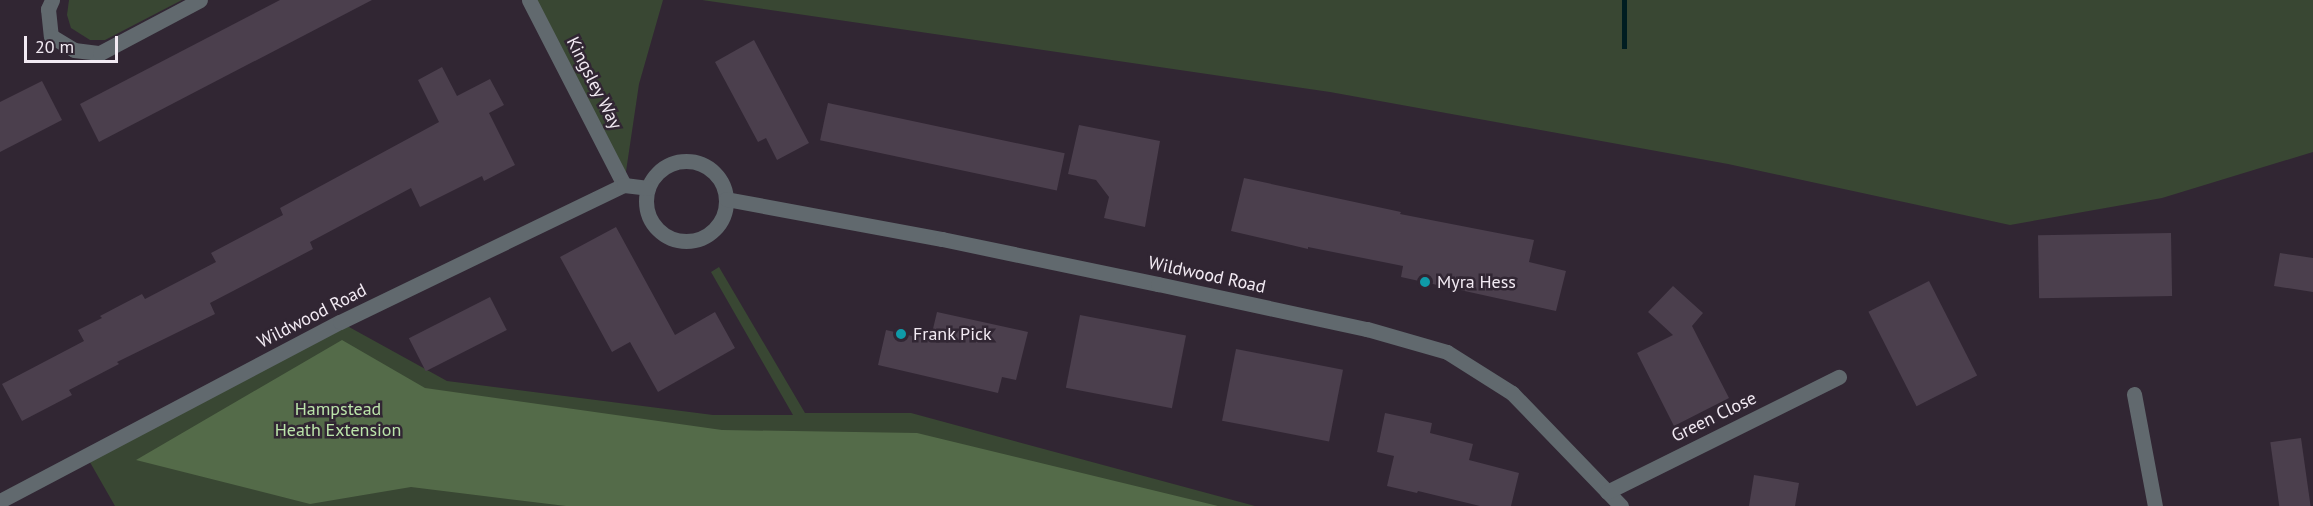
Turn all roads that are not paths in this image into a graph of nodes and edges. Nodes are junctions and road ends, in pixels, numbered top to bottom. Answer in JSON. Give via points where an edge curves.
{"nodes":[{"id":1,"x":52,"y":0,"type":"edge"},
{"id":2,"x":201,"y":0,"type":"edge"},
{"id":3,"x":529,"y":0,"type":"edge"},
{"id":4,"x":624,"y":185,"type":"junction"},
{"id":5,"x":648,"y":188,"type":"junction"},
{"id":6,"x":726,"y":200,"type":"junction"},
{"id":7,"x":1839,"y":377,"type":"dead end"},
{"id":8,"x":2134,"y":394,"type":"dead end"},
{"id":9,"x":1607,"y":492,"type":"junction"},
{"id":10,"x":0,"y":501,"type":"edge"},
{"id":11,"x":1621,"y":506,"type":"edge"},
{"id":12,"x":2155,"y":506,"type":"edge"}],
"edges":[{"from":1,"to":2,"type":"street","via":[[48,9],[51,36],[74,50],[100,53]]},
{"from":3,"to":4,"type":"street","name":"Kingsley Way"},
{"from":4,"to":5,"type":"street"},
{"from":4,"to":10,"type":"street","name":"Wildwood Road","via":[[340,322]]},
{"from":5,"to":6,"type":"street","via":[[653,177],[666,166],[682,160],[698,162],[712,170],[722,183]]},
{"from":5,"to":6,"type":"street","via":[[646,209],[653,224],[665,235],[681,241],[709,234],[724,213]]},
{"from":6,"to":9,"type":"street","name":"Wildwood Road","via":[[1078,267],[1367,329],[1447,352],[1512,393]]},
{"from":7,"to":9,"type":"street","name":"Green Close"},
{"from":8,"to":12,"type":"street"},
{"from":9,"to":11,"type":"street","name":"Wildwood Road"}]}
